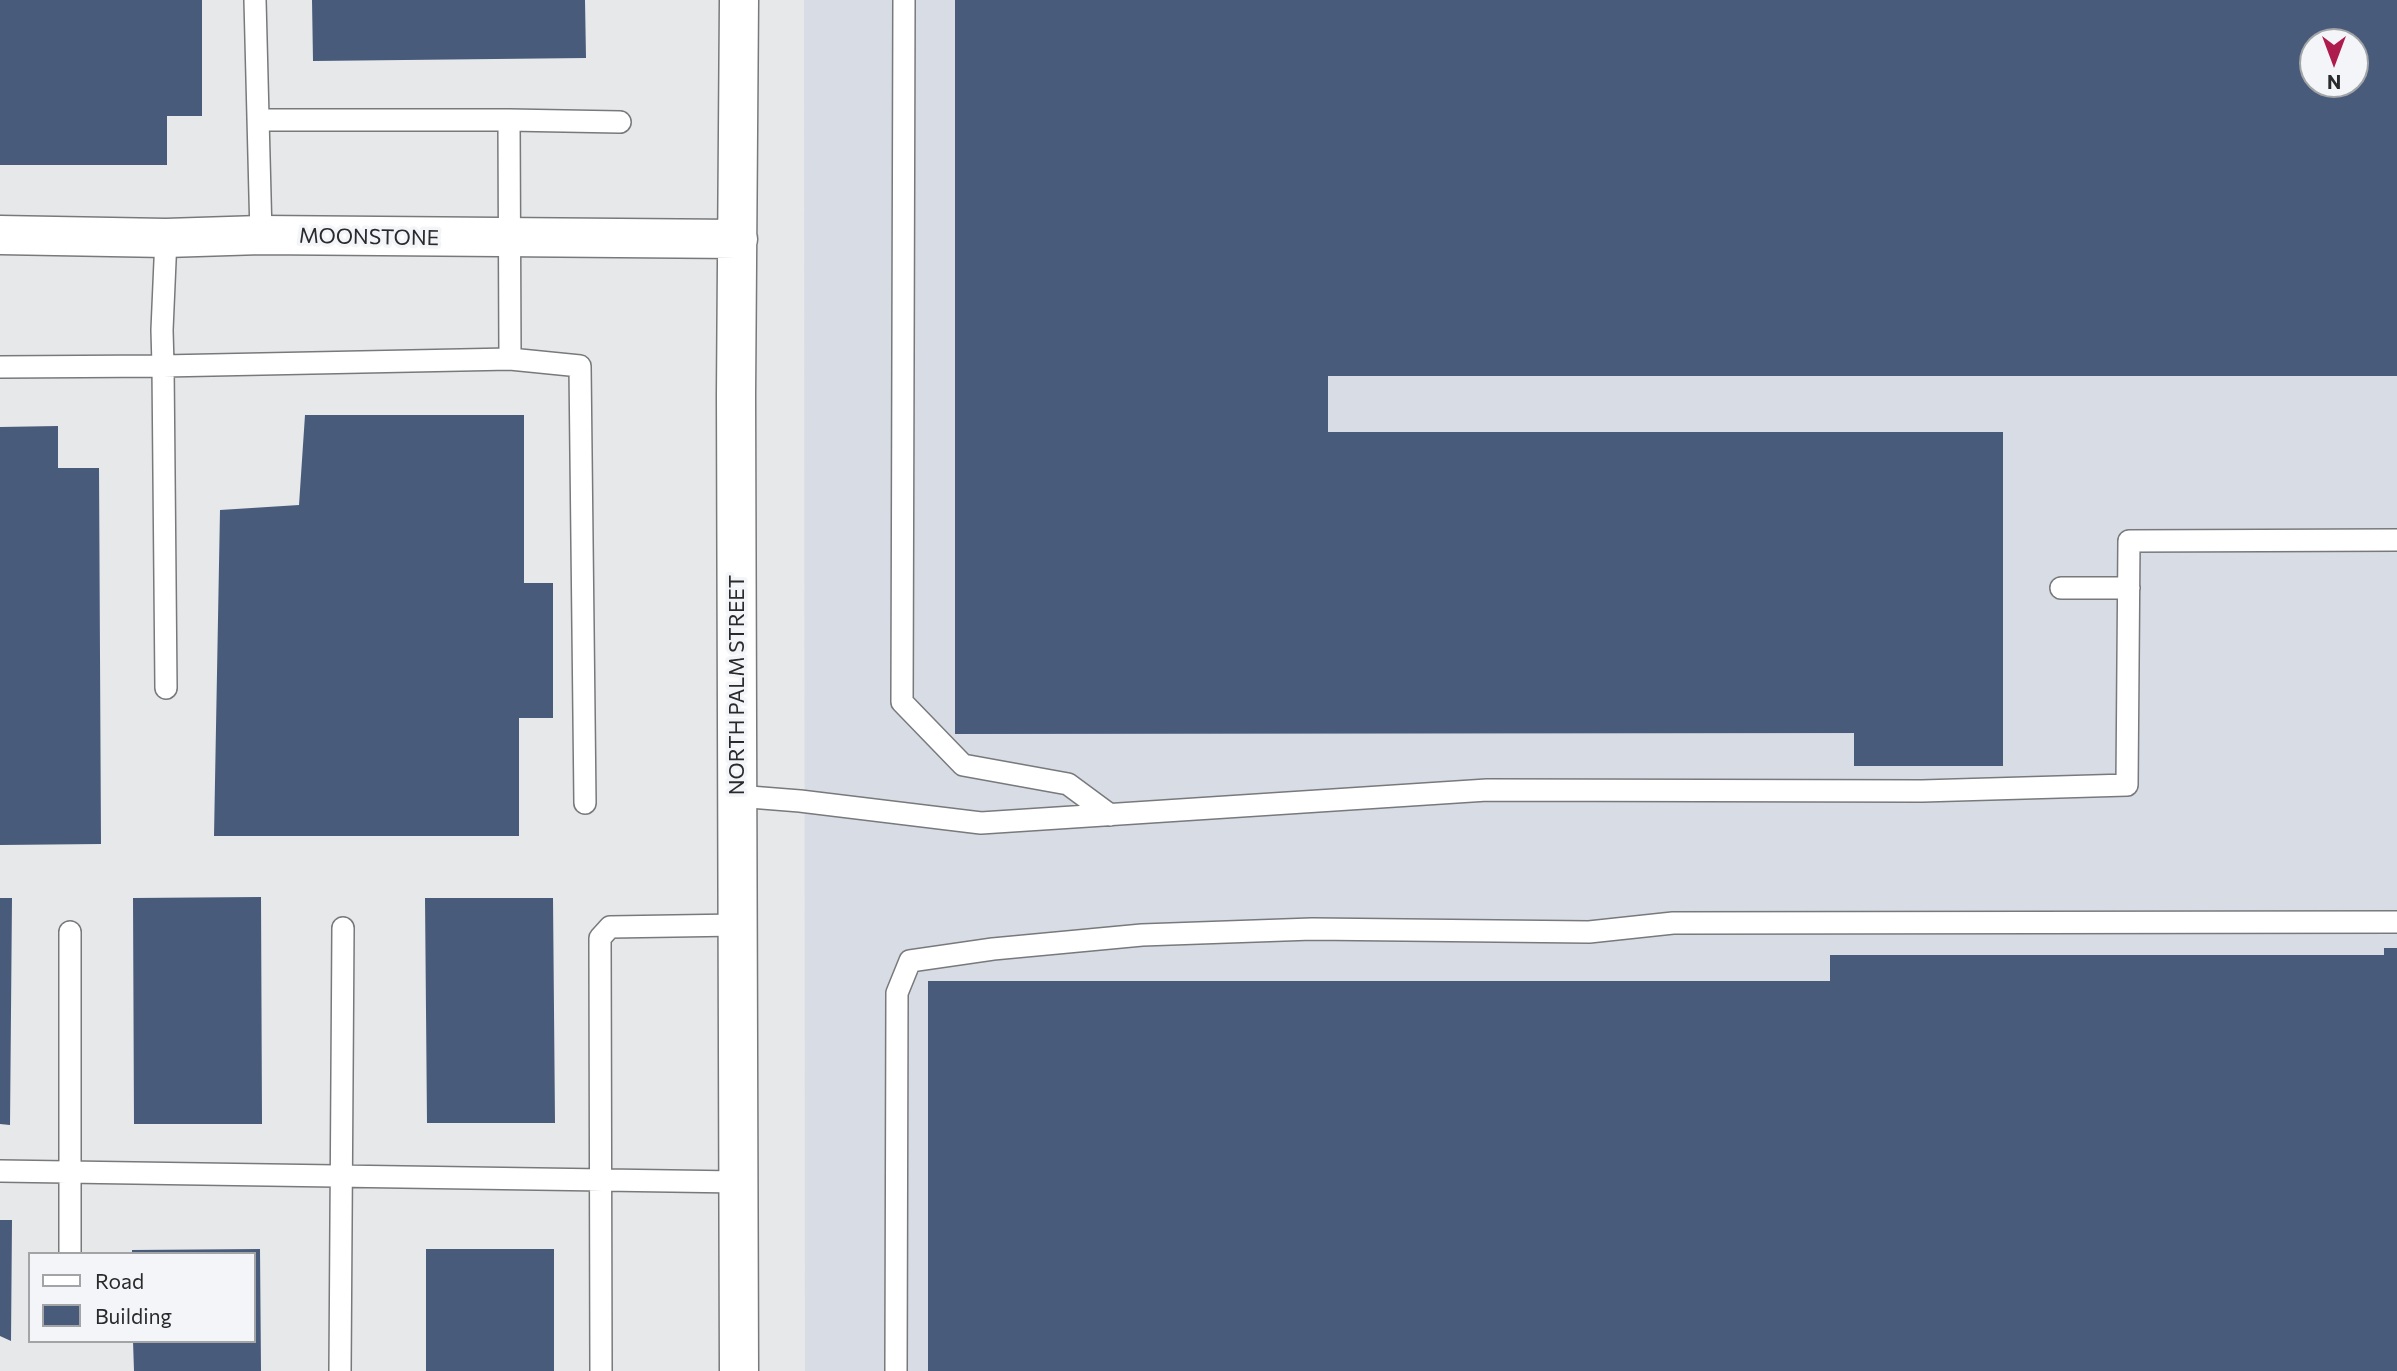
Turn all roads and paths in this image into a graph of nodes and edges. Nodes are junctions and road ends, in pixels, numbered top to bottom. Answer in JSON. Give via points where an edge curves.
{"nodes":[{"id":1,"x":255,"y":0,"type":"edge"},
{"id":2,"x":738,"y":0,"type":"edge"},
{"id":3,"x":904,"y":0,"type":"edge"},
{"id":4,"x":258,"y":120,"type":"junction"},
{"id":5,"x":509,"y":120,"type":"junction"},
{"id":6,"x":620,"y":122,"type":"dead end"},
{"id":7,"x":0,"y":235,"type":"edge"},
{"id":8,"x":261,"y":235,"type":"junction"},
{"id":9,"x":166,"y":238,"type":"junction"},
{"id":10,"x":511,"y":238,"type":"junction"},
{"id":11,"x":738,"y":239,"type":"junction"},
{"id":12,"x":510,"y":359,"type":"junction"},
{"id":13,"x":163,"y":366,"type":"junction"},
{"id":14,"x":0,"y":367,"type":"edge"},
{"id":15,"x":2397,"y":540,"type":"edge"},
{"id":16,"x":2061,"y":588,"type":"dead end"},
{"id":17,"x":2129,"y":588,"type":"junction"},
{"id":18,"x":166,"y":688,"type":"dead end"},
{"id":19,"x":737,"y":796,"type":"junction"},
{"id":20,"x":585,"y":803,"type":"dead end"},
{"id":21,"x":1110,"y":815,"type":"junction"},
{"id":22,"x":2397,"y":922,"type":"edge"},
{"id":23,"x":738,"y":925,"type":"junction"},
{"id":24,"x":343,"y":928,"type":"dead end"},
{"id":25,"x":70,"y":932,"type":"dead end"},
{"id":26,"x":0,"y":1171,"type":"edge"},
{"id":27,"x":70,"y":1171,"type":"junction"},
{"id":28,"x":343,"y":1174,"type":"junction"},
{"id":29,"x":601,"y":1179,"type":"junction"},
{"id":30,"x":738,"y":1182,"type":"junction"},
{"id":31,"x":70,"y":1252,"type":"edge"},
{"id":32,"x":340,"y":1371,"type":"edge"},
{"id":33,"x":601,"y":1371,"type":"edge"},
{"id":34,"x":739,"y":1371,"type":"edge"},
{"id":35,"x":896,"y":1371,"type":"edge"}],
"edges":[{"from":1,"to":4,"type":"lane"},
{"from":2,"to":11,"type":"street","name":"NORTH PALM STREET"},
{"from":3,"to":21,"type":"lane","via":[[902,702],[963,765],[1068,784]]},
{"from":4,"to":5,"type":"lane"},
{"from":4,"to":8,"type":"lane"},
{"from":5,"to":6,"type":"lane"},
{"from":5,"to":10,"type":"lane"},
{"from":7,"to":9,"type":"street","name":"MOONSTONE"},
{"from":8,"to":9,"type":"street","name":"MOONSTONE"},
{"from":8,"to":10,"type":"street","name":"MOONSTONE"},
{"from":9,"to":13,"type":"lane"},
{"from":10,"to":11,"type":"street","name":"MOONSTONE"},
{"from":10,"to":12,"type":"lane"},
{"from":11,"to":19,"type":"street","name":"NORTH PALM STREET"},
{"from":12,"to":13,"type":"lane"},
{"from":12,"to":20,"type":"lane","via":[[580,366]]},
{"from":13,"to":14,"type":"lane"},
{"from":13,"to":18,"type":"lane"},
{"from":15,"to":17,"type":"lane","via":[[2129,541]]},
{"from":16,"to":17,"type":"lane"},
{"from":17,"to":21,"type":"lane","via":[[2127,785],[1922,791],[1487,790]]},
{"from":19,"to":21,"type":"lane","via":[[981,823]]},
{"from":19,"to":23,"type":"street","name":"NORTH PALM STREET"},
{"from":22,"to":35,"type":"lane","via":[[1673,923],[1589,932],[1312,929],[1142,935],[910,961],[897,993]]},
{"from":23,"to":29,"type":"lane","via":[[610,927],[600,938]]},
{"from":23,"to":30,"type":"street","name":"NORTH PALM STREET"},
{"from":24,"to":28,"type":"lane"},
{"from":25,"to":27,"type":"lane"},
{"from":26,"to":27,"type":"lane"},
{"from":27,"to":28,"type":"lane"},
{"from":27,"to":31,"type":"lane"},
{"from":28,"to":29,"type":"lane"},
{"from":28,"to":32,"type":"lane"},
{"from":29,"to":30,"type":"lane"},
{"from":29,"to":33,"type":"lane"},
{"from":30,"to":34,"type":"street","name":"NORTH PALM STREET"}]}
